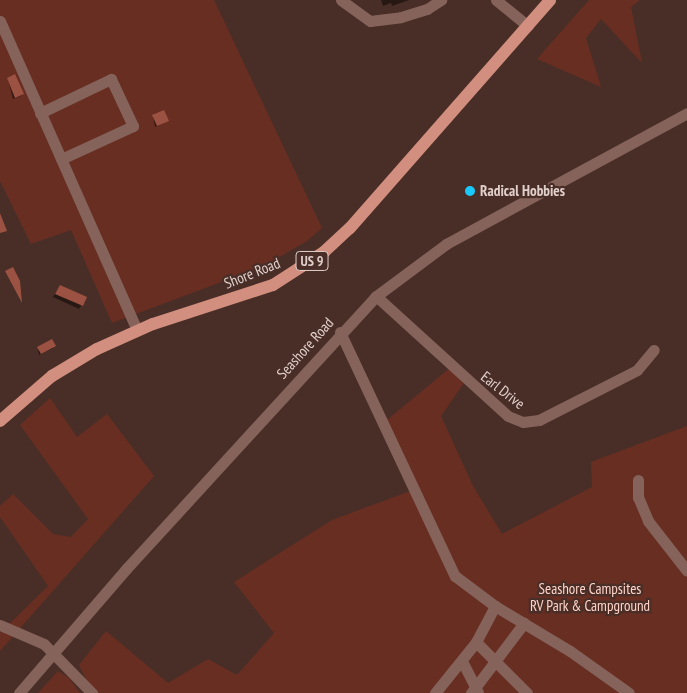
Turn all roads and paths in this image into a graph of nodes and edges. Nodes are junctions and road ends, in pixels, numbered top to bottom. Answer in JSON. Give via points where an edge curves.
{"nodes":[{"id":1,"x":341,"y":0,"type":"edge"},
{"id":2,"x":441,"y":0,"type":"edge"},
{"id":3,"x":496,"y":0,"type":"edge"},
{"id":4,"x":550,"y":0,"type":"edge"},
{"id":5,"x":0,"y":21,"type":"edge"},
{"id":6,"x":528,"y":26,"type":"junction"},
{"id":7,"x":40,"y":112,"type":"junction"},
{"id":8,"x":687,"y":113,"type":"edge"},
{"id":9,"x":61,"y":159,"type":"junction"},
{"id":10,"x":376,"y":296,"type":"junction"},
{"id":11,"x":137,"y":330,"type":"junction"},
{"id":12,"x":340,"y":332,"type":"junction"},
{"id":13,"x":654,"y":350,"type":"dead end"},
{"id":14,"x":2,"y":415,"type":"edge"},
{"id":15,"x":638,"y":480,"type":"dead end"},
{"id":16,"x":687,"y":571,"type":"edge"},
{"id":17,"x":495,"y":606,"type":"junction"},
{"id":18,"x":524,"y":623,"type":"junction"},
{"id":19,"x":0,"y":625,"type":"edge"},
{"id":20,"x":476,"y":642,"type":"junction"},
{"id":21,"x":54,"y":653,"type":"junction"},
{"id":22,"x":462,"y":660,"type":"junction"},
{"id":23,"x":496,"y":662,"type":"junction"},
{"id":24,"x":475,"y":691,"type":"edge"},
{"id":25,"x":19,"y":693,"type":"edge"},
{"id":26,"x":92,"y":693,"type":"edge"},
{"id":27,"x":435,"y":693,"type":"edge"},
{"id":28,"x":527,"y":693,"type":"edge"},
{"id":29,"x":629,"y":693,"type":"edge"}],
"edges":[{"from":1,"to":2,"type":"street","via":[[370,21],[402,17],[427,9]]},
{"from":3,"to":6,"type":"street"},
{"from":4,"to":6,"type":"main road","name":"Shore Road","number":"US 9"},
{"from":5,"to":7,"type":"street"},
{"from":6,"to":11,"type":"main road","name":"Shore Road","number":"US 9","via":[[350,228],[324,252],[258,291]]},
{"from":7,"to":9,"type":"street"},
{"from":7,"to":9,"type":"street","via":[[111,79],[133,126]]},
{"from":8,"to":10,"type":"street","name":"Seashore Road","via":[[446,244]]},
{"from":9,"to":11,"type":"street"},
{"from":10,"to":12,"type":"street","name":"Seashore Road"},
{"from":10,"to":13,"type":"street","name":"Earl Drive","via":[[508,416],[523,422],[539,420],[637,370]]},
{"from":11,"to":14,"type":"main road","name":"Shore Road","number":"US 9","via":[[52,376]]},
{"from":12,"to":17,"type":"street","via":[[455,576]]},
{"from":12,"to":21,"type":"street","name":"Seashore Road"},
{"from":15,"to":16,"type":"street","via":[[638,497],[648,521]]},
{"from":17,"to":18,"type":"street"},
{"from":17,"to":20,"type":"street"},
{"from":18,"to":23,"type":"street"},
{"from":18,"to":29,"type":"street"},
{"from":19,"to":21,"type":"street","via":[[26,634]]},
{"from":20,"to":22,"type":"street"},
{"from":20,"to":23,"type":"street"},
{"from":21,"to":25,"type":"street","name":"Seashore Road"},
{"from":21,"to":26,"type":"street"},
{"from":22,"to":24,"type":"street"},
{"from":22,"to":27,"type":"street"},
{"from":23,"to":24,"type":"street"},
{"from":23,"to":28,"type":"street"}]}
